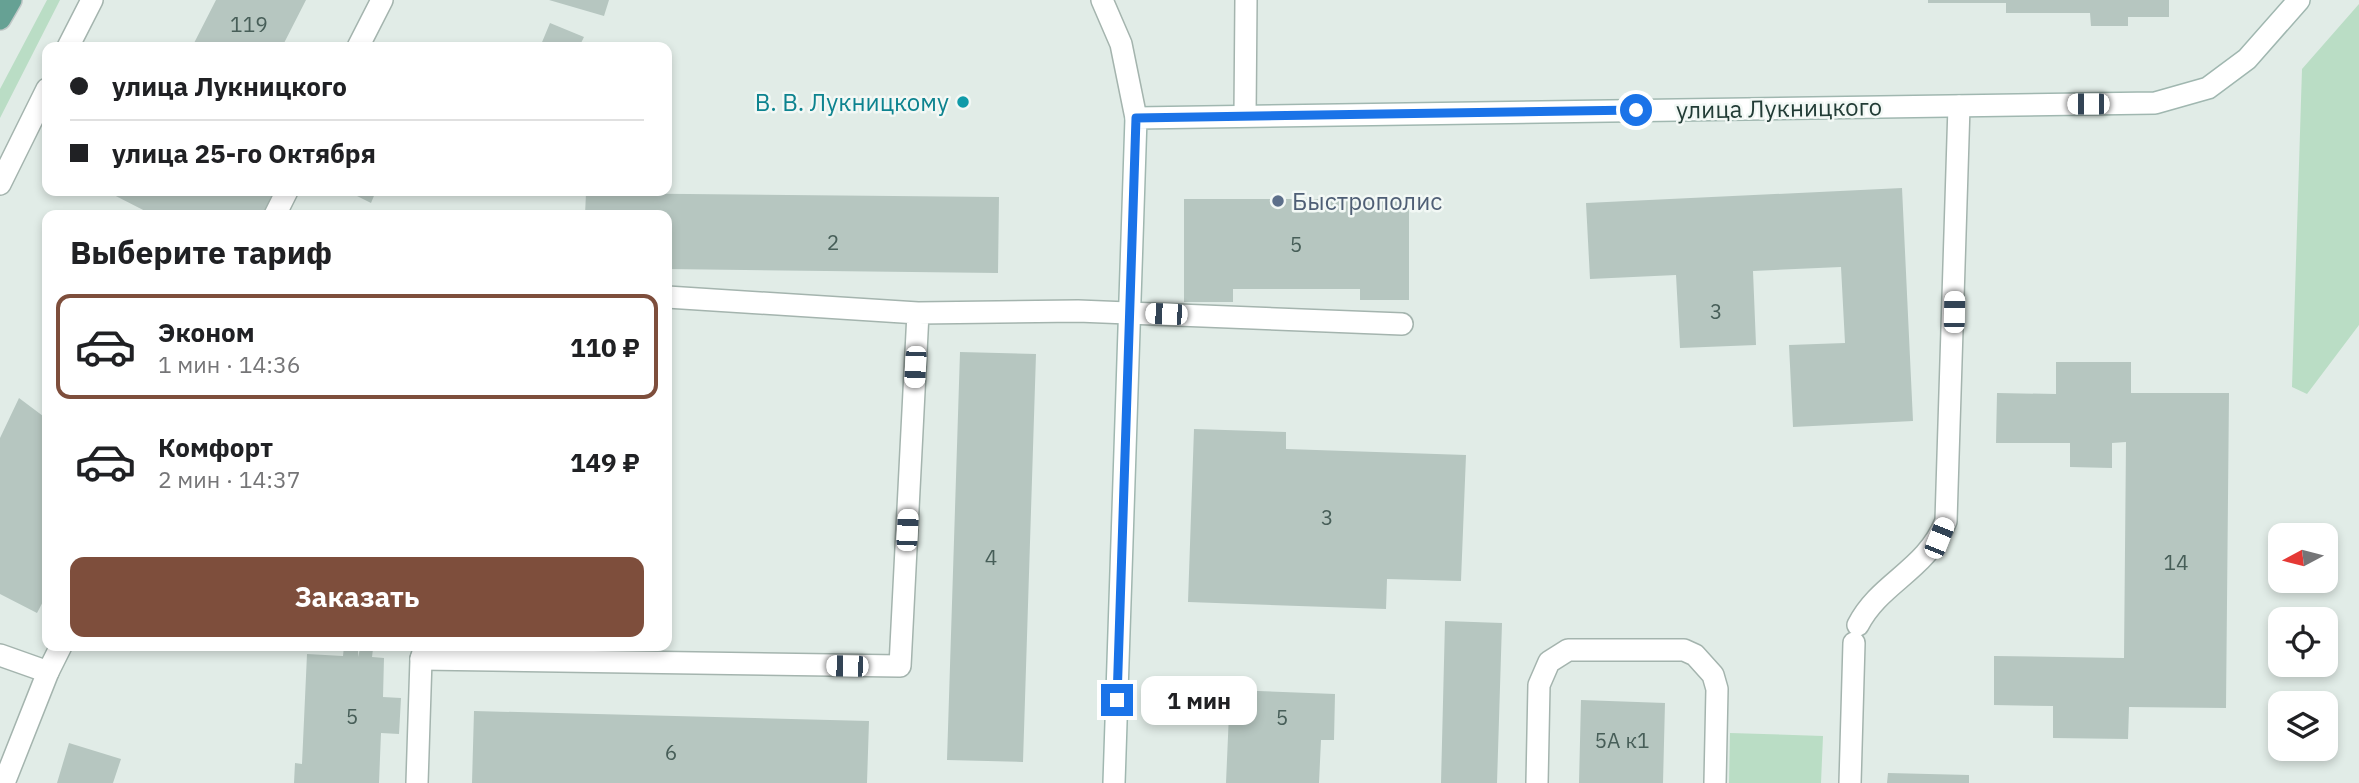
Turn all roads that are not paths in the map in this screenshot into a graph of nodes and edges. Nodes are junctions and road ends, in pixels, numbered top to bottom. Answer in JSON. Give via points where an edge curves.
{"nodes":[{"id":1,"x":11,"y":0,"type":"edge"},
{"id":2,"x":92,"y":0,"type":"edge"},
{"id":3,"x":382,"y":0,"type":"edge"},
{"id":4,"x":1102,"y":0,"type":"edge"},
{"id":5,"x":1246,"y":0,"type":"edge"},
{"id":6,"x":2300,"y":0,"type":"edge"},
{"id":7,"x":0,"y":19,"type":"edge"},
{"id":8,"x":71,"y":42,"type":"edge"},
{"id":9,"x":361,"y":42,"type":"edge"},
{"id":10,"x":42,"y":99,"type":"edge"},
{"id":11,"x":1959,"y":106,"type":"junction"},
{"id":12,"x":1245,"y":115,"type":"junction"},
{"id":13,"x":1136,"y":118,"type":"junction"},
{"id":14,"x":0,"y":184,"type":"edge"},
{"id":15,"x":672,"y":297,"type":"edge"},
{"id":16,"x":918,"y":313,"type":"junction"},
{"id":17,"x":1129,"y":313,"type":"junction"},
{"id":18,"x":1402,"y":324,"type":"dead end"},
{"id":19,"x":58,"y":651,"type":"edge"},
{"id":20,"x":423,"y":652,"type":"edge"},
{"id":21,"x":0,"y":655,"type":"edge"},
{"id":22,"x":48,"y":671,"type":"junction"},
{"id":23,"x":4,"y":783,"type":"edge"},
{"id":24,"x":417,"y":783,"type":"edge"},
{"id":25,"x":1114,"y":783,"type":"edge"},
{"id":26,"x":1537,"y":783,"type":"edge"},
{"id":27,"x":1715,"y":783,"type":"edge"},
{"id":28,"x":1850,"y":783,"type":"edge"}],
"edges":[{"from":1,"to":7,"type":"main road"},
{"from":2,"to":8,"type":"street"},
{"from":3,"to":9,"type":"street"},
{"from":4,"to":13,"type":"street","via":[[1121,44]]},
{"from":5,"to":12,"type":"street"},
{"from":6,"to":11,"type":"street","name":"улица Лукницкого","via":[[2247,59],[2208,88],[2155,103]]},
{"from":10,"to":14,"type":"street"},
{"from":11,"to":12,"type":"street","name":"улица Лукницкого"},
{"from":11,"to":28,"type":"street","via":[[1946,522],[1930,552],[1872,604],[1856,634]]},
{"from":12,"to":13,"type":"street","name":"улица Лукницкого"},
{"from":13,"to":17,"type":"street"},
{"from":15,"to":16,"type":"street"},
{"from":16,"to":17,"type":"street"},
{"from":16,"to":20,"type":"street","via":[[900,666]]},
{"from":17,"to":18,"type":"street"},
{"from":17,"to":25,"type":"street"},
{"from":19,"to":22,"type":"street"},
{"from":20,"to":24,"type":"street"},
{"from":21,"to":22,"type":"street"},
{"from":22,"to":23,"type":"street"},
{"from":26,"to":27,"type":"street","via":[[1542,673],[1559,654],[1580,648],[1684,650],[1704,663],[1717,689]]}]}
